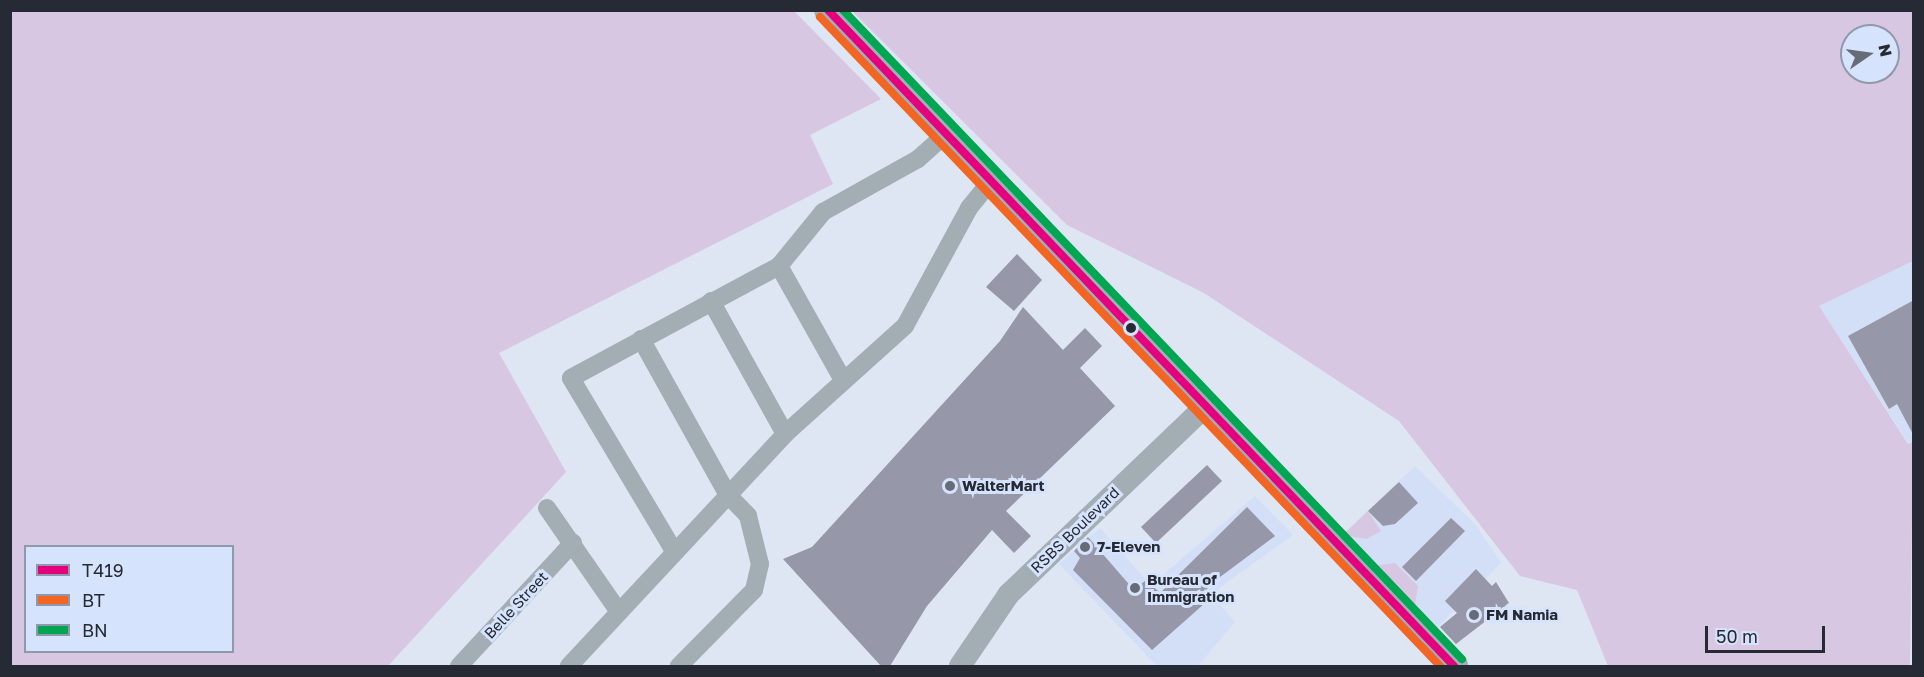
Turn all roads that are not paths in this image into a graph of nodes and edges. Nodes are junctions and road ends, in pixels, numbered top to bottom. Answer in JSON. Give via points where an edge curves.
{"nodes":[{"id":1,"x":828,"y":10,"type":"edge"},
{"id":2,"x":946,"y":134,"type":"junction"},
{"id":3,"x":991,"y":181,"type":"junction"},
{"id":4,"x":779,"y":266,"type":"junction"},
{"id":5,"x":711,"y":302,"type":"junction"},
{"id":6,"x":641,"y":339,"type":"junction"},
{"id":7,"x":843,"y":380,"type":"junction"},
{"id":8,"x":1205,"y":407,"type":"junction"},
{"id":9,"x":785,"y":434,"type":"junction"},
{"id":10,"x":728,"y":495,"type":"junction"},
{"id":11,"x":547,"y":508,"type":"dead end"},
{"id":12,"x":573,"y":543,"type":"junction"},
{"id":13,"x":674,"y":551,"type":"junction"},
{"id":14,"x":619,"y":612,"type":"junction"},
{"id":15,"x":459,"y":666,"type":"edge"},
{"id":16,"x":569,"y":666,"type":"edge"},
{"id":17,"x":679,"y":666,"type":"edge"},
{"id":18,"x":960,"y":666,"type":"edge"},
{"id":19,"x":1454,"y":666,"type":"edge"}],
"edges":[{"from":1,"to":2,"type":"main road"},
{"from":2,"to":3,"type":"main road"},
{"from":2,"to":4,"type":"street","via":[[918,159],[823,213]]},
{"from":3,"to":7,"type":"street","via":[[969,208],[905,326]]},
{"from":3,"to":8,"type":"main road"},
{"from":4,"to":5,"type":"street"},
{"from":4,"to":7,"type":"street"},
{"from":5,"to":6,"type":"street"},
{"from":5,"to":9,"type":"street"},
{"from":6,"to":10,"type":"street"},
{"from":6,"to":13,"type":"street","via":[[571,378]]},
{"from":7,"to":9,"type":"street"},
{"from":8,"to":18,"type":"street","name":"RSBS Boulevard","via":[[1009,594]]},
{"from":8,"to":19,"type":"main road"},
{"from":9,"to":10,"type":"street"},
{"from":10,"to":13,"type":"street"},
{"from":10,"to":17,"type":"street","via":[[748,516],[760,564],[754,590]]},
{"from":11,"to":12,"type":"street"},
{"from":12,"to":14,"type":"street"},
{"from":12,"to":15,"type":"street","name":"Belle Street"},
{"from":13,"to":14,"type":"street"},
{"from":14,"to":16,"type":"street"}]}
